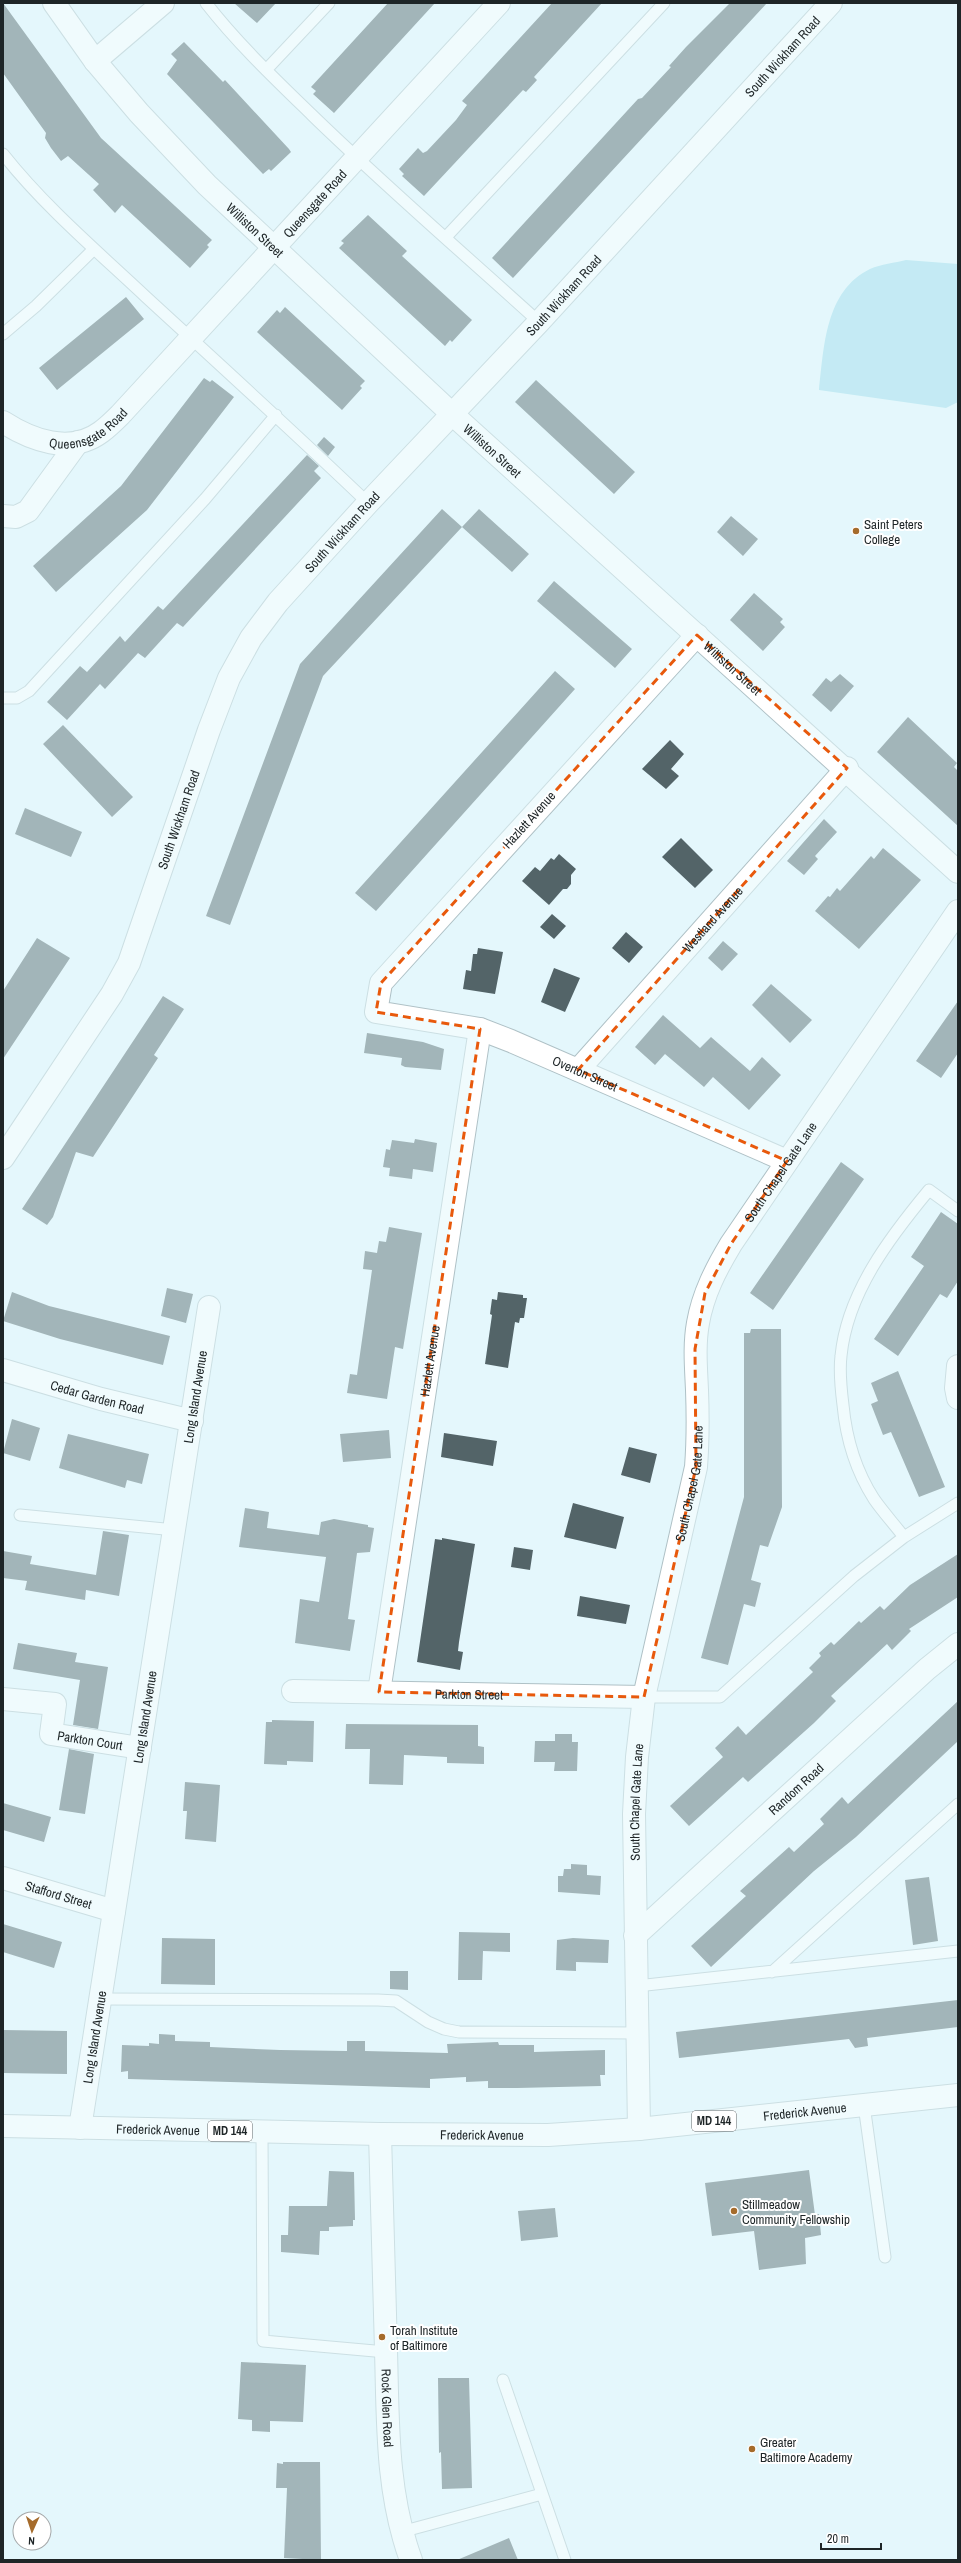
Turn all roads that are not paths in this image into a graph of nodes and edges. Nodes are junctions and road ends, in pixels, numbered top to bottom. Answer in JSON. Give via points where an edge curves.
{"nodes":[{"id":1,"x":54,"y":3,"type":"edge"},
{"id":2,"x":163,"y":3,"type":"edge"},
{"id":3,"x":206,"y":3,"type":"edge"},
{"id":4,"x":329,"y":3,"type":"edge"},
{"id":5,"x":499,"y":3,"type":"edge"},
{"id":6,"x":664,"y":3,"type":"edge"},
{"id":7,"x":831,"y":3,"type":"edge"},
{"id":8,"x":96,"y":61,"type":"junction"},
{"id":9,"x":266,"y":70,"type":"junction"},
{"id":10,"x":3,"y":154,"type":"edge"},
{"id":11,"x":356,"y":158,"type":"junction"},
{"id":12,"x":446,"y":237,"type":"junction"},
{"id":13,"x":274,"y":248,"type":"junction"},
{"id":14,"x":94,"y":249,"type":"junction"},
{"id":15,"x":539,"y":322,"type":"junction"},
{"id":16,"x":3,"y":334,"type":"edge"},
{"id":17,"x":190,"y":338,"type":"junction"},
{"id":18,"x":452,"y":413,"type":"junction"},
{"id":19,"x":276,"y":415,"type":"junction"},
{"id":20,"x":3,"y":422,"type":"edge"},
{"id":21,"x":78,"y":442,"type":"junction"},
{"id":22,"x":368,"y":503,"type":"junction"},
{"id":23,"x":3,"y":516,"type":"edge"},
{"id":24,"x":696,"y":635,"type":"junction"},
{"id":25,"x":3,"y":698,"type":"edge"},
{"id":26,"x":847,"y":768,"type":"junction"},
{"id":27,"x":958,"y":872,"type":"edge"},
{"id":28,"x":958,"y":911,"type":"edge"},
{"id":29,"x":376,"y":1012,"type":"joint"},
{"id":30,"x":480,"y":1029,"type":"junction"},
{"id":31,"x":578,"y":1070,"type":"junction"},
{"id":32,"x":3,"y":1158,"type":"edge"},
{"id":33,"x":787,"y":1161,"type":"junction"},
{"id":34,"x":958,"y":1211,"type":"edge"},
{"id":35,"x":210,"y":1307,"type":"dead end"},
{"id":36,"x":958,"y":1366,"type":"edge"},
{"id":37,"x":3,"y":1370,"type":"edge"},
{"id":38,"x":958,"y":1398,"type":"edge"},
{"id":39,"x":192,"y":1421,"type":"junction"},
{"id":40,"x":958,"y":1503,"type":"edge"},
{"id":41,"x":20,"y":1515,"type":"dead end"},
{"id":42,"x":174,"y":1530,"type":"junction"},
{"id":43,"x":904,"y":1537,"type":"junction"},
{"id":44,"x":958,"y":1644,"type":"edge"},
{"id":45,"x":293,"y":1691,"type":"dead end"},
{"id":46,"x":379,"y":1692,"type":"junction"},
{"id":47,"x":644,"y":1697,"type":"junction"},
{"id":48,"x":3,"y":1699,"type":"edge"},
{"id":49,"x":140,"y":1748,"type":"junction"},
{"id":50,"x":958,"y":1804,"type":"edge"},
{"id":51,"x":3,"y":1878,"type":"edge"},
{"id":52,"x":114,"y":1911,"type":"junction"},
{"id":53,"x":635,"y":1936,"type":"junction"},
{"id":54,"x":958,"y":1951,"type":"edge"},
{"id":55,"x":772,"y":1972,"type":"junction"},
{"id":56,"x":637,"y":1986,"type":"junction"},
{"id":57,"x":100,"y":1999,"type":"junction"},
{"id":58,"x":638,"y":2033,"type":"junction"},
{"id":59,"x":958,"y":2095,"type":"edge"},
{"id":60,"x":864,"y":2105,"type":"junction"},
{"id":61,"x":3,"y":2126,"type":"edge"},
{"id":62,"x":80,"y":2128,"type":"junction"},
{"id":63,"x":639,"y":2130,"type":"junction"},
{"id":64,"x":262,"y":2132,"type":"junction"},
{"id":65,"x":380,"y":2134,"type":"junction"},
{"id":66,"x":885,"y":2257,"type":"dead end"},
{"id":67,"x":386,"y":2352,"type":"junction"},
{"id":68,"x":503,"y":2380,"type":"dead end"},
{"id":69,"x":542,"y":2494,"type":"junction"},
{"id":70,"x":401,"y":2532,"type":"junction"},
{"id":71,"x":411,"y":2560,"type":"edge"},
{"id":72,"x":565,"y":2560,"type":"edge"}],
"edges":[{"from":1,"to":8,"type":"street","name":"Williston Street"},
{"from":2,"to":8,"type":"street"},
{"from":3,"to":9,"type":"lane"},
{"from":4,"to":9,"type":"lane"},
{"from":5,"to":11,"type":"street","name":"Queensgate Road"},
{"from":6,"to":12,"type":"lane"},
{"from":7,"to":15,"type":"street","name":"South Wickham Road"},
{"from":8,"to":13,"type":"street","name":"Williston Street","via":[[170,147]]},
{"from":9,"to":11,"type":"lane"},
{"from":10,"to":14,"type":"lane","via":[[28,185]]},
{"from":11,"to":12,"type":"lane"},
{"from":11,"to":13,"type":"street","name":"Queensgate Road"},
{"from":12,"to":15,"type":"lane"},
{"from":13,"to":17,"type":"street","name":"Queensgate Road"},
{"from":13,"to":18,"type":"street","name":"Williston Street"},
{"from":14,"to":16,"type":"lane","via":[[36,306]]},
{"from":14,"to":17,"type":"lane"},
{"from":15,"to":18,"type":"street","name":"South Wickham Road"},
{"from":17,"to":19,"type":"lane"},
{"from":17,"to":21,"type":"street","name":"Queensgate Road","via":[[120,416],[100,433]]},
{"from":18,"to":22,"type":"street","name":"South Wickham Road"},
{"from":18,"to":24,"type":"street","name":"Williston Street"},
{"from":19,"to":22,"type":"lane"},
{"from":19,"to":25,"type":"lane","via":[[205,499],[29,691],[17,698]]},
{"from":20,"to":21,"type":"street","name":"Queensgate Road","via":[[25,436],[50,443]]},
{"from":21,"to":23,"type":"street","via":[[28,511],[16,517]]},
{"from":22,"to":32,"type":"street","name":"South Wickham Road","via":[[278,602],[251,638],[229,678],[129,964],[112,994]]},
{"from":24,"to":26,"type":"street","name":"Williston Street"},
{"from":24,"to":29,"type":"street","name":"Hazlett Avenue","via":[[381,983]]},
{"from":26,"to":27,"type":"street","name":"Williston Street"},
{"from":26,"to":31,"type":"street","name":"Westland Avenue"},
{"from":28,"to":33,"type":"street","name":"South Chapel Gate Lane"},
{"from":29,"to":30,"type":"street","name":"Overton Street"},
{"from":30,"to":31,"type":"street","name":"Overton Street"},
{"from":30,"to":46,"type":"street","name":"Hazlett Avenue"},
{"from":31,"to":33,"type":"street","name":"Overton Street"},
{"from":33,"to":47,"type":"street","name":"South Chapel Gate Lane","via":[[730,1244],[705,1293],[695,1349],[698,1433],[696,1467]]},
{"from":34,"to":43,"type":"lane","via":[[929,1190],[896,1229],[858,1296],[846,1328],[841,1356],[845,1426],[857,1467],[874,1499]]},
{"from":35,"to":39,"type":"street","name":"Long Island Avenue"},
{"from":36,"to":38,"type":"street"},
{"from":37,"to":39,"type":"street","name":"Cedar Garden Road","via":[[101,1399]]},
{"from":39,"to":42,"type":"street","name":"Long Island Avenue"},
{"from":40,"to":43,"type":"lane"},
{"from":41,"to":42,"type":"lane"},
{"from":42,"to":49,"type":"street","name":"Long Island Avenue"},
{"from":43,"to":47,"type":"lane","via":[[854,1576],[720,1697]]},
{"from":44,"to":53,"type":"street","name":"Random Road","via":[[927,1669]]},
{"from":45,"to":46,"type":"street","name":"Parkton Street"},
{"from":46,"to":47,"type":"street","name":"Parkton Street"},
{"from":47,"to":53,"type":"street","name":"South Chapel Gate Lane","via":[[634,1814]]},
{"from":48,"to":49,"type":"street","name":"Parkton Court","via":[[55,1704],[51,1734]]},
{"from":49,"to":52,"type":"street","name":"Long Island Avenue"},
{"from":50,"to":55,"type":"lane"},
{"from":51,"to":52,"type":"street","name":"Stafford Street"},
{"from":52,"to":57,"type":"street","name":"Long Island Avenue"},
{"from":53,"to":56,"type":"street","name":"South Chapel Gate Lane"},
{"from":54,"to":55,"type":"lane"},
{"from":55,"to":56,"type":"lane"},
{"from":56,"to":58,"type":"street","name":"South Chapel Gate Lane"},
{"from":57,"to":58,"type":"lane","via":[[396,2001],[428,2022],[459,2032]]},
{"from":57,"to":62,"type":"street","name":"Long Island Avenue"},
{"from":58,"to":63,"type":"street","name":"South Chapel Gate Lane"},
{"from":59,"to":60,"type":"street","name":"Frederick Avenue","number":"MD 144"},
{"from":60,"to":63,"type":"street","name":"Frederick Avenue","number":"MD 144"},
{"from":60,"to":66,"type":"lane"},
{"from":61,"to":62,"type":"street","name":"Frederick Avenue","number":"MD 144"},
{"from":62,"to":64,"type":"street","name":"Frederick Avenue","number":"MD 144"},
{"from":63,"to":65,"type":"street","name":"Frederick Avenue","number":"MD 144","via":[[548,2135]]},
{"from":64,"to":65,"type":"street","name":"Frederick Avenue","number":"MD 144"},
{"from":64,"to":67,"type":"lane","via":[[263,2341]]},
{"from":65,"to":67,"type":"street","name":"Rock Glen Road"},
{"from":67,"to":70,"type":"street","name":"Rock Glen Road","via":[[392,2489]]},
{"from":68,"to":69,"type":"lane"},
{"from":69,"to":70,"type":"lane"},
{"from":69,"to":72,"type":"lane"},
{"from":70,"to":71,"type":"street","name":"Rock Glen Road"}]}
